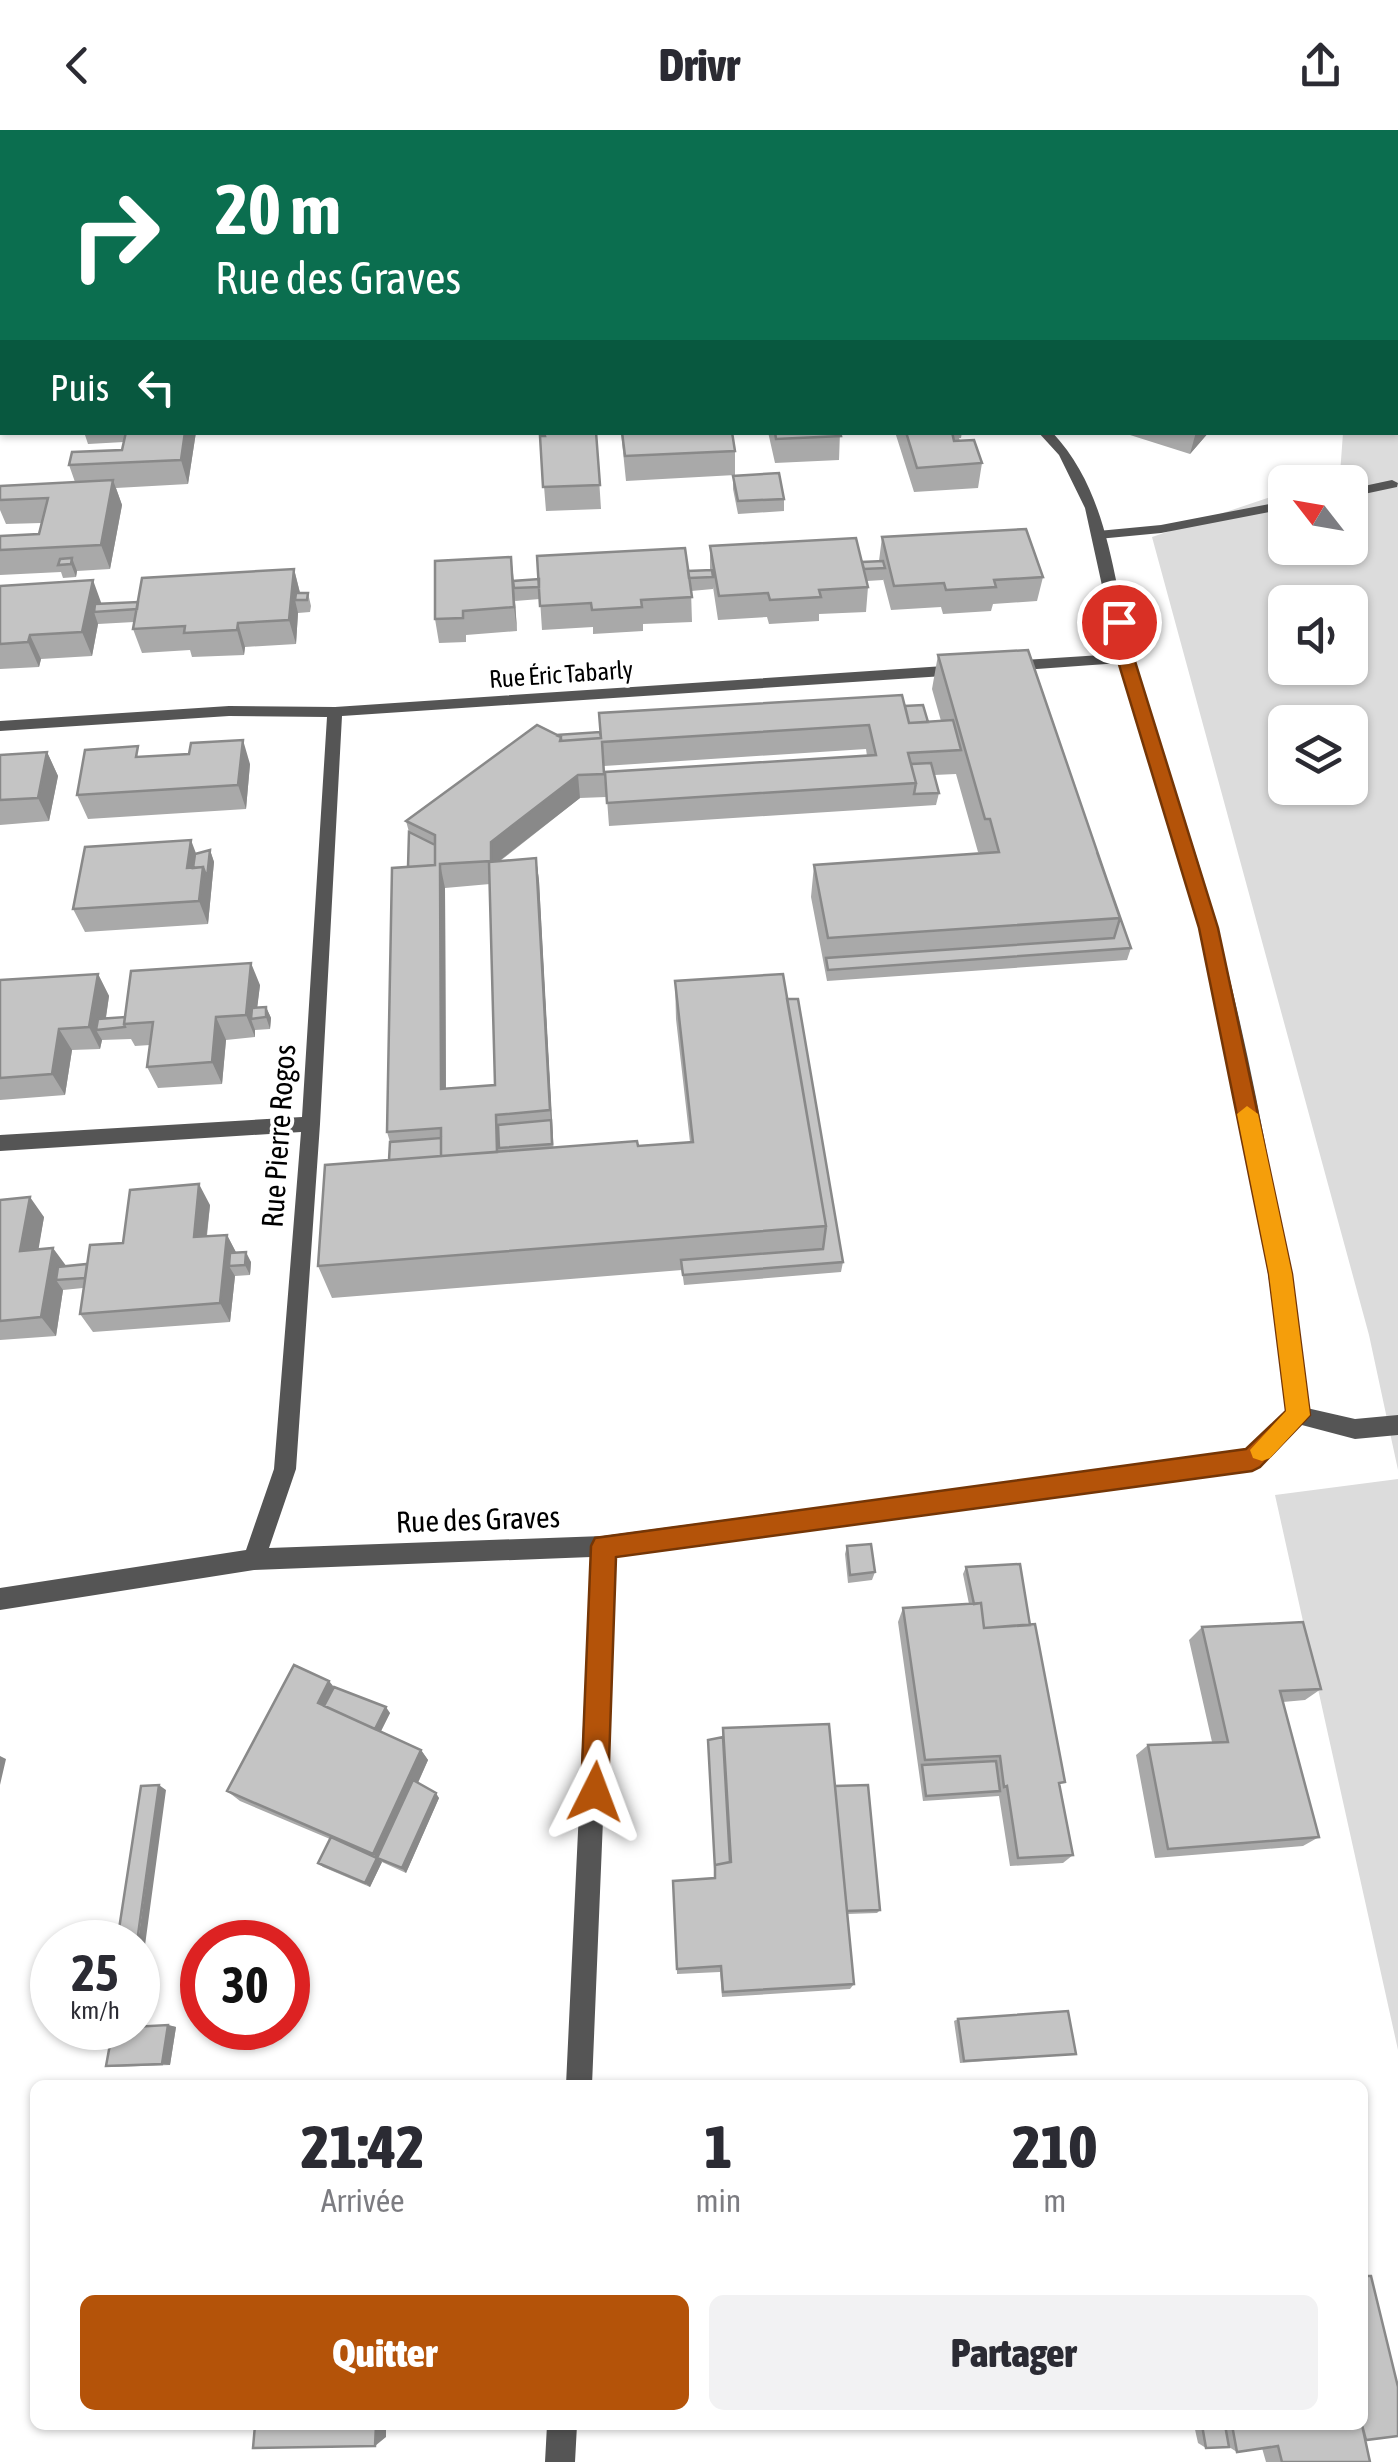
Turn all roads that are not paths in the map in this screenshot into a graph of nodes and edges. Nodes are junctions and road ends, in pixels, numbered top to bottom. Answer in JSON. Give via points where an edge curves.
{"nodes":[{"id":1,"x":1048,"y":435,"type":"edge"},
{"id":2,"x":1392,"y":484,"type":"dead end"},
{"id":3,"x":1368,"y":489,"type":"edge"},
{"id":4,"x":1268,"y":508,"type":"edge"},
{"id":5,"x":1098,"y":535,"type":"junction"},
{"id":6,"x":1126,"y":658,"type":"junction"},
{"id":7,"x":988,"y":668,"type":"edge"},
{"id":8,"x":968,"y":669,"type":"edge"},
{"id":9,"x":336,"y":712,"type":"junction"},
{"id":10,"x":0,"y":726,"type":"edge"},
{"id":11,"x":311,"y":1124,"type":"junction"},
{"id":12,"x":0,"y":1143,"type":"edge"},
{"id":13,"x":1298,"y":1415,"type":"junction"},
{"id":14,"x":1398,"y":1425,"type":"edge"},
{"id":15,"x":604,"y":1546,"type":"junction"},
{"id":16,"x":254,"y":1558,"type":"junction"},
{"id":17,"x":0,"y":1599,"type":"edge"},
{"id":18,"x":580,"y":2080,"type":"edge"},
{"id":19,"x":562,"y":2430,"type":"edge"},
{"id":20,"x":560,"y":2462,"type":"edge"}],
"edges":[{"from":1,"to":5,"type":"street","via":[[1092,508]]},
{"from":2,"to":3,"type":"street"},
{"from":4,"to":5,"type":"street"},
{"from":5,"to":6,"type":"street"},
{"from":6,"to":7,"type":"street"},
{"from":6,"to":13,"type":"street","via":[[1208,928],[1280,1274]]},
{"from":8,"to":9,"type":"street","name":"Rue Éric Tabarly"},
{"from":9,"to":10,"type":"street","name":"Rue Éric Tabarly","via":[[229,711]]},
{"from":9,"to":11,"type":"street","name":"Rue Pierre Rogos"},
{"from":11,"to":12,"type":"street"},
{"from":11,"to":16,"type":"street","name":"Rue Pierre Rogos","via":[[285,1469]]},
{"from":13,"to":14,"type":"street","via":[[1355,1429]]},
{"from":13,"to":15,"type":"street","name":"Rue des Graves","via":[[1252,1460]]},
{"from":15,"to":16,"type":"street","name":"Rue des Graves"},
{"from":15,"to":18,"type":"street"},
{"from":16,"to":17,"type":"street","name":"Rue des Graves"},
{"from":19,"to":20,"type":"street"}]}
